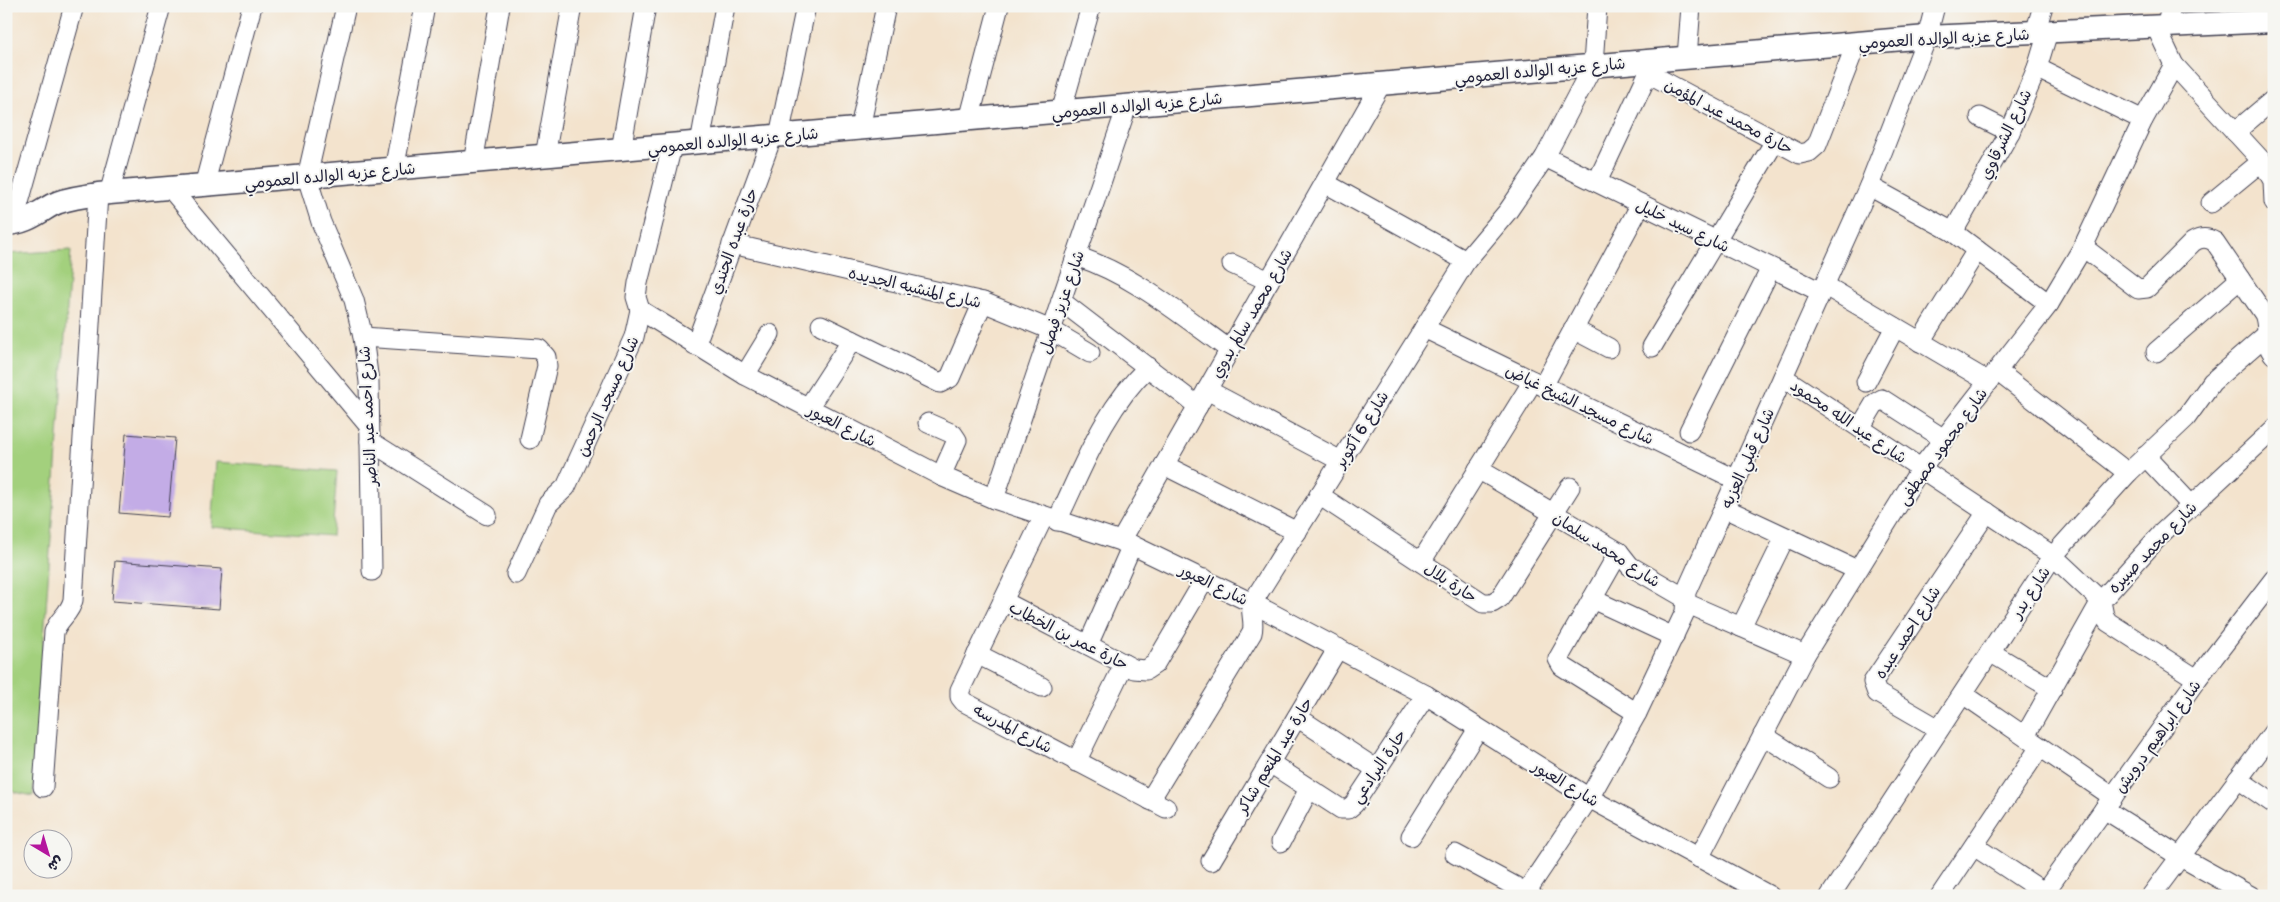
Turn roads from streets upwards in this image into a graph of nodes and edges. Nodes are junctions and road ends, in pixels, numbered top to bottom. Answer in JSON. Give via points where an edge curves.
{"nodes":[{"id":1,"x":74,"y":6,"type":"edge"},
{"id":2,"x":161,"y":6,"type":"edge"},
{"id":3,"x":252,"y":6,"type":"edge"},
{"id":4,"x":346,"y":6,"type":"edge"},
{"id":5,"x":425,"y":6,"type":"edge"},
{"id":6,"x":500,"y":6,"type":"edge"},
{"id":7,"x":572,"y":6,"type":"edge"},
{"id":8,"x":646,"y":6,"type":"edge"},
{"id":9,"x":725,"y":6,"type":"edge"},
{"id":10,"x":806,"y":6,"type":"edge"},
{"id":11,"x":886,"y":6,"type":"edge"},
{"id":12,"x":999,"y":6,"type":"edge"},
{"id":13,"x":1091,"y":6,"type":"edge"},
{"id":14,"x":1597,"y":6,"type":"edge"},
{"id":15,"x":1691,"y":6,"type":"edge"},
{"id":16,"x":1935,"y":6,"type":"edge"},
{"id":17,"x":2043,"y":6,"type":"edge"},
{"id":18,"x":2164,"y":20,"type":"edge"},
{"id":19,"x":2274,"y":21,"type":"edge"},
{"id":20,"x":2042,"y":32,"type":"junction"},
{"id":21,"x":1927,"y":36,"type":"junction"},
{"id":22,"x":1857,"y":42,"type":"junction"},
{"id":23,"x":1686,"y":57,"type":"junction"},
{"id":24,"x":1593,"y":65,"type":"junction"},
{"id":25,"x":2174,"y":65,"type":"junction"},
{"id":26,"x":1651,"y":67,"type":"junction"},
{"id":27,"x":2037,"y":68,"type":"junction"},
{"id":28,"x":1381,"y":84,"type":"junction"},
{"id":29,"x":2274,"y":99,"type":"edge"},
{"id":30,"x":1127,"y":106,"type":"junction"},
{"id":31,"x":1062,"y":112,"type":"junction"},
{"id":32,"x":1980,"y":117,"type":"dead end"},
{"id":33,"x":969,"y":120,"type":"junction"},
{"id":34,"x":2143,"y":120,"type":"junction"},
{"id":35,"x":860,"y":128,"type":"junction"},
{"id":36,"x":2010,"y":132,"type":"junction"},
{"id":37,"x":2236,"y":132,"type":"junction"},
{"id":38,"x":775,"y":137,"type":"junction"},
{"id":39,"x":1775,"y":141,"type":"junction"},
{"id":40,"x":700,"y":143,"type":"junction"},
{"id":41,"x":672,"y":146,"type":"junction"},
{"id":42,"x":621,"y":150,"type":"junction"},
{"id":43,"x":546,"y":156,"type":"junction"},
{"id":44,"x":1545,"y":157,"type":"junction"},
{"id":45,"x":2262,"y":161,"type":"junction"},
{"id":46,"x":473,"y":163,"type":"junction"},
{"id":47,"x":394,"y":170,"type":"junction"},
{"id":48,"x":307,"y":177,"type":"junction"},
{"id":49,"x":1597,"y":182,"type":"junction"},
{"id":50,"x":1325,"y":183,"type":"junction"},
{"id":51,"x":204,"y":186,"type":"junction"},
{"id":52,"x":1869,"y":186,"type":"junction"},
{"id":53,"x":171,"y":189,"type":"junction"},
{"id":54,"x":103,"y":194,"type":"junction"},
{"id":55,"x":2274,"y":202,"type":"edge"},
{"id":56,"x":2211,"y":203,"type":"dead end"},
{"id":57,"x":1641,"y":204,"type":"junction"},
{"id":58,"x":10,"y":224,"type":"edge"},
{"id":59,"x":1953,"y":232,"type":"junction"},
{"id":60,"x":1715,"y":240,"type":"junction"},
{"id":61,"x":732,"y":244,"type":"junction"},
{"id":62,"x":2083,"y":247,"type":"junction"},
{"id":63,"x":1977,"y":250,"type":"junction"},
{"id":64,"x":1076,"y":256,"type":"junction"},
{"id":65,"x":1466,"y":260,"type":"junction"},
{"id":66,"x":1232,"y":264,"type":"dead end"},
{"id":67,"x":1771,"y":268,"type":"junction"},
{"id":68,"x":2240,"y":279,"type":"junction"},
{"id":69,"x":1269,"y":281,"type":"junction"},
{"id":70,"x":1823,"y":289,"type":"junction"},
{"id":71,"x":983,"y":302,"type":"junction"},
{"id":72,"x":1061,"y":302,"type":"junction"},
{"id":73,"x":2049,"y":304,"type":"junction"},
{"id":74,"x":640,"y":310,"type":"junction"},
{"id":75,"x":821,"y":325,"type":"dead end"},
{"id":76,"x":1895,"y":327,"type":"junction"},
{"id":77,"x":1424,"y":328,"type":"junction"},
{"id":78,"x":1573,"y":329,"type":"junction"},
{"id":79,"x":1052,"y":330,"type":"junction"},
{"id":80,"x":2270,"y":330,"type":"edge"},
{"id":81,"x":770,"y":334,"type":"dead end"},
{"id":82,"x":363,"y":337,"type":"junction"},
{"id":83,"x":852,"y":340,"type":"junction"},
{"id":84,"x":1920,"y":342,"type":"junction"},
{"id":85,"x":695,"y":346,"type":"junction"},
{"id":86,"x":1652,"y":347,"type":"dead end"},
{"id":87,"x":1608,"y":348,"type":"dead end"},
{"id":88,"x":1230,"y":350,"type":"junction"},
{"id":89,"x":2156,"y":352,"type":"dead end"},
{"id":90,"x":1090,"y":353,"type":"dead end"},
{"id":91,"x":2274,"y":355,"type":"edge"},
{"id":92,"x":1148,"y":367,"type":"junction"},
{"id":93,"x":745,"y":375,"type":"junction"},
{"id":94,"x":1783,"y":377,"type":"junction"},
{"id":95,"x":1993,"y":377,"type":"junction"},
{"id":96,"x":1866,"y":382,"type":"dead end"},
{"id":97,"x":1538,"y":383,"type":"junction"},
{"id":98,"x":1202,"y":398,"type":"junction"},
{"id":99,"x":808,"y":408,"type":"junction"},
{"id":100,"x":928,"y":423,"type":"dead end"},
{"id":101,"x":1860,"y":428,"type":"junction"},
{"id":102,"x":2274,"y":429,"type":"edge"},
{"id":103,"x":1689,"y":431,"type":"dead end"},
{"id":104,"x":370,"y":434,"type":"junction"},
{"id":105,"x":530,"y":439,"type":"dead end"},
{"id":106,"x":1944,"y":439,"type":"junction"},
{"id":107,"x":2145,"y":456,"type":"junction"},
{"id":108,"x":1341,"y":461,"type":"junction"},
{"id":109,"x":1164,"y":465,"type":"junction"},
{"id":110,"x":1921,"y":468,"type":"junction"},
{"id":111,"x":1478,"y":470,"type":"junction"},
{"id":112,"x":2128,"y":473,"type":"junction"},
{"id":113,"x":941,"y":476,"type":"junction"},
{"id":114,"x":1737,"y":480,"type":"junction"},
{"id":115,"x":1570,"y":487,"type":"dead end"},
{"id":116,"x":1320,"y":495,"type":"junction"},
{"id":117,"x":994,"y":499,"type":"junction"},
{"id":118,"x":2192,"y":506,"type":"junction"},
{"id":119,"x":1724,"y":508,"type":"junction"},
{"id":120,"x":1987,"y":512,"type":"junction"},
{"id":121,"x":1553,"y":514,"type":"junction"},
{"id":122,"x":488,"y":515,"type":"dead end"},
{"id":123,"x":1051,"y":518,"type":"junction"},
{"id":124,"x":1297,"y":532,"type":"junction"},
{"id":125,"x":1785,"y":537,"type":"junction"},
{"id":126,"x":1127,"y":543,"type":"junction"},
{"id":127,"x":1619,"y":552,"type":"junction"},
{"id":128,"x":2053,"y":556,"type":"junction"},
{"id":129,"x":1421,"y":562,"type":"junction"},
{"id":130,"x":1857,"y":570,"type":"junction"},
{"id":131,"x":372,"y":571,"type":"dead end"},
{"id":132,"x":516,"y":574,"type":"dead end"},
{"id":133,"x":1205,"y":579,"type":"junction"},
{"id":134,"x":2274,"y":579,"type":"edge"},
{"id":135,"x":1592,"y":599,"type":"junction"},
{"id":136,"x":1686,"y":600,"type":"junction"},
{"id":137,"x":1003,"y":601,"type":"junction"},
{"id":138,"x":2101,"y":601,"type":"junction"},
{"id":139,"x":1252,"y":603,"type":"junction"},
{"id":140,"x":1741,"y":627,"type":"junction"},
{"id":141,"x":1674,"y":638,"type":"junction"},
{"id":142,"x":1088,"y":645,"type":"junction"},
{"id":143,"x":1338,"y":648,"type":"junction"},
{"id":144,"x":1990,"y":652,"type":"junction"},
{"id":145,"x":977,"y":654,"type":"junction"},
{"id":146,"x":1805,"y":655,"type":"junction"},
{"id":147,"x":1124,"y":664,"type":"junction"},
{"id":148,"x":2197,"y":679,"type":"junction"},
{"id":149,"x":1042,"y":687,"type":"dead end"},
{"id":150,"x":2052,"y":689,"type":"junction"},
{"id":151,"x":1963,"y":694,"type":"junction"},
{"id":152,"x":1426,"y":696,"type":"junction"},
{"id":153,"x":1637,"y":713,"type":"junction"},
{"id":154,"x":1297,"y":717,"type":"junction"},
{"id":155,"x":1478,"y":729,"type":"junction"},
{"id":156,"x":1939,"y":730,"type":"junction"},
{"id":157,"x":2274,"y":731,"type":"edge"},
{"id":158,"x":1763,"y":735,"type":"junction"},
{"id":159,"x":2025,"y":736,"type":"junction"},
{"id":160,"x":2040,"y":747,"type":"junction"},
{"id":161,"x":1076,"y":762,"type":"junction"},
{"id":162,"x":1270,"y":763,"type":"junction"},
{"id":163,"x":1376,"y":770,"type":"junction"},
{"id":164,"x":1829,"y":778,"type":"dead end"},
{"id":165,"x":2238,"y":779,"type":"junction"},
{"id":166,"x":43,"y":787,"type":"dead end"},
{"id":167,"x":1310,"y":789,"type":"junction"},
{"id":168,"x":1589,"y":798,"type":"junction"},
{"id":169,"x":2109,"y":803,"type":"junction"},
{"id":170,"x":2274,"y":804,"type":"edge"},
{"id":171,"x":1411,"y":836,"type":"dead end"},
{"id":172,"x":1281,"y":842,"type":"dead end"},
{"id":173,"x":1974,"y":846,"type":"junction"},
{"id":174,"x":1455,"y":854,"type":"dead end"},
{"id":175,"x":2179,"y":856,"type":"junction"},
{"id":176,"x":1699,"y":858,"type":"junction"},
{"id":177,"x":1211,"y":861,"type":"dead end"},
{"id":178,"x":1530,"y":894,"type":"edge"},
{"id":179,"x":2043,"y":894,"type":"edge"},
{"id":180,"x":1770,"y":896,"type":"edge"},
{"id":181,"x":1830,"y":896,"type":"edge"},
{"id":182,"x":1940,"y":896,"type":"edge"},
{"id":183,"x":2151,"y":896,"type":"edge"},
{"id":184,"x":2251,"y":896,"type":"edge"}],
"edges":[{"from":1,"to":58,"type":"street"},
{"from":2,"to":54,"type":"street"},
{"from":3,"to":51,"type":"street"},
{"from":4,"to":48,"type":"street"},
{"from":5,"to":47,"type":"street"},
{"from":6,"to":46,"type":"street"},
{"from":7,"to":43,"type":"street"},
{"from":8,"to":42,"type":"street"},
{"from":9,"to":40,"type":"street"},
{"from":10,"to":38,"type":"street","name":"حارة عبده الجندي"},
{"from":11,"to":35,"type":"street"},
{"from":12,"to":33,"type":"street"},
{"from":13,"to":31,"type":"street"},
{"from":14,"to":24,"type":"street"},
{"from":15,"to":23,"type":"street"},
{"from":16,"to":21,"type":"street","name":"شارع قبلي العزبه"},
{"from":17,"to":20,"type":"street","name":"شارع الشرقاوي"},
{"from":18,"to":19,"type":"street","name":"شارع عزبه الوالده العمومي"},
{"from":18,"to":20,"type":"street","name":"شارع عزبه الوالده العمومي"},
{"from":18,"to":25,"type":"street"},
{"from":20,"to":21,"type":"street","name":"شارع عزبه الوالده العمومي"},
{"from":20,"to":27,"type":"street","name":"شارع الشرقاوي"},
{"from":21,"to":22,"type":"street","name":"شارع عزبه الوالده العمومي"},
{"from":21,"to":52,"type":"street","name":"شارع قبلي العزبه"},
{"from":22,"to":23,"type":"street","name":"شارع عزبه الوالده العمومي"},
{"from":22,"to":39,"type":"street","name":"حارة محمد عبد المؤمن","via":[[1816,145],[1809,152],[1800,154]]},
{"from":23,"to":26,"type":"street","name":"شارع عزبه الوالده العمومي"},
{"from":24,"to":26,"type":"street","name":"شارع عزبه الوالده العمومي"},
{"from":24,"to":28,"type":"street","name":"شارع عزبه الوالده العمومي"},
{"from":24,"to":44,"type":"street","name":"شارع 6 أكتوبر"},
{"from":25,"to":34,"type":"street","name":"شارع محمود مصطفى"},
{"from":25,"to":37,"type":"street"},
{"from":26,"to":39,"type":"street","name":"حارة محمد عبد المؤمن"},
{"from":26,"to":49,"type":"street"},
{"from":27,"to":34,"type":"street"},
{"from":27,"to":36,"type":"street","name":"شارع الشرقاوي"},
{"from":28,"to":30,"type":"street","name":"شارع عزبه الوالده العمومي"},
{"from":28,"to":50,"type":"street","name":"شارع محمد سالم بدوي"},
{"from":29,"to":37,"type":"street"},
{"from":30,"to":31,"type":"street","name":"شارع عزبه الوالده العمومي"},
{"from":30,"to":64,"type":"street","name":"شارع عزيز فيصل"},
{"from":31,"to":33,"type":"street","name":"شارع عزبه الوالده العمومي"},
{"from":32,"to":36,"type":"street"},
{"from":33,"to":35,"type":"street","name":"شارع عزبه الوالده العمومي"},
{"from":34,"to":62,"type":"street","name":"شارع محمود مصطفى"},
{"from":35,"to":38,"type":"street","name":"شارع عزبه الوالده العمومي"},
{"from":36,"to":59,"type":"street","name":"شارع الشرقاوي"},
{"from":37,"to":45,"type":"street"},
{"from":38,"to":40,"type":"street","name":"شارع عزبه الوالده العمومي"},
{"from":38,"to":61,"type":"street","name":"حارة عبده الجندي"},
{"from":39,"to":60,"type":"street"},
{"from":40,"to":41,"type":"street","name":"شارع عزبه الوالده العمومي"},
{"from":41,"to":42,"type":"street","name":"شارع عزبه الوالده العمومي"},
{"from":41,"to":74,"type":"street","name":"شارع مسجد الرحمن","via":[[638,283],[636,297]]},
{"from":42,"to":43,"type":"street","name":"شارع عزبه الوالده العمومي"},
{"from":43,"to":46,"type":"street","name":"شارع عزبه الوالده العمومي"},
{"from":44,"to":49,"type":"street","name":"شارع سيد خليل"},
{"from":44,"to":65,"type":"street","name":"شارع 6 أكتوبر","via":[[1508,211]]},
{"from":45,"to":55,"type":"street","via":[[2273,181]]},
{"from":45,"to":56,"type":"street"},
{"from":46,"to":47,"type":"street","name":"شارع عزبه الوالده العمومي"},
{"from":47,"to":48,"type":"street","name":"شارع عزبه الوالده العمومي"},
{"from":48,"to":51,"type":"street","name":"شارع عزبه الوالده العمومي"},
{"from":48,"to":82,"type":"street","name":"شارع احمد عبد الناصر","via":[[321,222],[354,300]]},
{"from":49,"to":57,"type":"street","name":"شارع سيد خليل"},
{"from":50,"to":65,"type":"street"},
{"from":50,"to":69,"type":"street","name":"شارع محمد سالم بدوي"},
{"from":51,"to":53,"type":"street","name":"شارع عزبه الوالده العمومي"},
{"from":52,"to":59,"type":"street"},
{"from":52,"to":70,"type":"street","name":"شارع قبلي العزبه"},
{"from":53,"to":54,"type":"street","name":"شارع عزبه الوالده العمومي"},
{"from":53,"to":104,"type":"street"},
{"from":54,"to":58,"type":"street","name":"شارع عزبه الوالده العمومي","via":[[70,198],[35,217]]},
{"from":54,"to":166,"type":"street","via":[[73,600],[69,613],[54,632]]},
{"from":57,"to":60,"type":"street","name":"شارع سيد خليل"},
{"from":57,"to":78,"type":"street"},
{"from":59,"to":63,"type":"street"},
{"from":60,"to":67,"type":"street","name":"شارع سيد خليل"},
{"from":60,"to":86,"type":"street"},
{"from":61,"to":71,"type":"street","name":"شارع المنشيه الجديده"},
{"from":61,"to":85,"type":"street","name":"حارة عبده الجندي"},
{"from":62,"to":68,"type":"street","via":[[2143,290],[2197,240],[2207,238],[2218,246]]},
{"from":62,"to":73,"type":"street","name":"شارع محمود مصطفى"},
{"from":63,"to":73,"type":"street"},
{"from":63,"to":84,"type":"street"},
{"from":64,"to":72,"type":"street","name":"شارع عزيز فيصل"},
{"from":64,"to":88,"type":"street","via":[[1102,264],[1126,277]]},
{"from":65,"to":77,"type":"street","name":"شارع 6 أكتوبر"},
{"from":66,"to":69,"type":"street"},
{"from":67,"to":70,"type":"street","name":"شارع سيد خليل"},
{"from":67,"to":103,"type":"street"},
{"from":68,"to":80,"type":"street","via":[[2264,314]]},
{"from":68,"to":89,"type":"street"},
{"from":69,"to":88,"type":"street","name":"شارع محمد سالم بدوي"},
{"from":70,"to":76,"type":"street","name":"شارع سيد خليل"},
{"from":70,"to":94,"type":"street","name":"شارع قبلي العزبه"},
{"from":71,"to":79,"type":"street","name":"شارع المنشيه الجديده"},
{"from":71,"to":83,"type":"street","via":[[950,378],[944,382],[940,383]]},
{"from":72,"to":79,"type":"street","name":"شارع عزيز فيصل"},
{"from":72,"to":92,"type":"street"},
{"from":73,"to":95,"type":"street","name":"شارع محمود مصطفى"},
{"from":74,"to":85,"type":"street","name":"شارع العبور"},
{"from":74,"to":132,"type":"street","name":"شارع مسجد الرحمن","via":[[634,337],[566,487],[548,504]]},
{"from":75,"to":83,"type":"street"},
{"from":76,"to":84,"type":"street","name":"شارع سيد خليل"},
{"from":76,"to":96,"type":"street"},
{"from":77,"to":97,"type":"street","name":"شارع مسجد الشيخ غياض"},
{"from":77,"to":108,"type":"street","name":"شارع 6 أكتوبر"},
{"from":78,"to":87,"type":"street"},
{"from":78,"to":97,"type":"street"},
{"from":79,"to":90,"type":"street","name":"شارع المنشيه الجديده"},
{"from":79,"to":117,"type":"street","name":"شارع عزيز فيصل"},
{"from":80,"to":91,"type":"street","via":[[2267,343]]},
{"from":80,"to":107,"type":"street","name":"شارع بدر","via":[[2202,392],[2196,406]]},
{"from":81,"to":93,"type":"street"},
{"from":82,"to":104,"type":"street","name":"شارع احمد عبد الناصر","via":[[369,382]]},
{"from":82,"to":105,"type":"street","via":[[539,349],[546,356],[546,366]]},
{"from":83,"to":99,"type":"street"},
{"from":84,"to":95,"type":"street","name":"شارع سيد خليل"},
{"from":85,"to":93,"type":"street","name":"شارع العبور"},
{"from":88,"to":98,"type":"street","name":"شارع محمد سالم بدوي"},
{"from":92,"to":98,"type":"street"},
{"from":92,"to":123,"type":"street","name":"شارع المدرسه","via":[[1113,406]]},
{"from":93,"to":99,"type":"street","name":"شارع العبور"},
{"from":94,"to":101,"type":"street","name":"شارع عبد الله محمود"},
{"from":94,"to":114,"type":"street","name":"شارع قبلي العزبه"},
{"from":95,"to":106,"type":"street","name":"شارع محمود مصطفى"},
{"from":95,"to":112,"type":"street","name":"شارع سيد خليل"},
{"from":97,"to":111,"type":"street"},
{"from":97,"to":114,"type":"street","name":"شارع مسجد الشيخ غياض"},
{"from":98,"to":108,"type":"street"},
{"from":98,"to":109,"type":"street","name":"شارع محمد سالم بدوي"},
{"from":99,"to":113,"type":"street","name":"شارع العبور"},
{"from":100,"to":113,"type":"street","via":[[953,434],[956,440]]},
{"from":101,"to":106,"type":"street","via":[[1876,403],[1882,400]]},
{"from":101,"to":110,"type":"street","name":"شارع عبد الله محمود"},
{"from":102,"to":118,"type":"street","name":"شارع محمد صبيره"},
{"from":104,"to":122,"type":"street"},
{"from":104,"to":131,"type":"street","name":"شارع احمد عبد الناصر"},
{"from":106,"to":110,"type":"street","name":"شارع محمود مصطفى"},
{"from":107,"to":112,"type":"street","name":"شارع بدر"},
{"from":107,"to":118,"type":"street"},
{"from":108,"to":116,"type":"street","name":"شارع 6 أكتوبر"},
{"from":109,"to":124,"type":"street"},
{"from":109,"to":126,"type":"street","name":"شارع محمد سالم بدوي"},
{"from":110,"to":120,"type":"street","name":"شارع عبد الله محمود"},
{"from":110,"to":130,"type":"street","name":"شارع محمود مصطفى"},
{"from":111,"to":121,"type":"street","name":"شارع محمد سلمان"},
{"from":111,"to":129,"type":"street"},
{"from":112,"to":128,"type":"street","name":"شارع بدر"},
{"from":113,"to":117,"type":"street","name":"شارع العبور"},
{"from":114,"to":119,"type":"street","name":"شارع قبلي العزبه"},
{"from":115,"to":121,"type":"street","name":"حارة بلال"},
{"from":116,"to":124,"type":"street","name":"شارع 6 أكتوبر"},
{"from":116,"to":129,"type":"street","name":"حارة بلال"},
{"from":117,"to":123,"type":"street","name":"شارع العبور"},
{"from":118,"to":138,"type":"street","name":"شارع محمد صبيره"},
{"from":119,"to":125,"type":"street"},
{"from":119,"to":136,"type":"street","name":"شارع قبلي العزبه"},
{"from":120,"to":128,"type":"street","name":"شارع عبد الله محمود"},
{"from":120,"to":156,"type":"street","name":"شارع احمد عبده","via":[[1873,682],[1877,693]]},
{"from":121,"to":127,"type":"street","name":"شارع محمد سلمان"},
{"from":121,"to":129,"type":"street","name":"حارة بلال","via":[[1500,598],[1492,603],[1483,603]]},
{"from":123,"to":126,"type":"street","name":"شارع العبور"},
{"from":123,"to":137,"type":"street","name":"شارع المدرسه"},
{"from":124,"to":139,"type":"street","name":"شارع 6 أكتوبر"},
{"from":125,"to":130,"type":"street"},
{"from":125,"to":140,"type":"street"},
{"from":126,"to":133,"type":"street","name":"شارع العبور"},
{"from":126,"to":142,"type":"street","name":"شارع محمد سالم بدوي"},
{"from":127,"to":135,"type":"street"},
{"from":127,"to":136,"type":"street","name":"شارع محمد سلمان","via":[[1630,566]]},
{"from":128,"to":138,"type":"street","name":"شارع عبد الله محمود"},
{"from":128,"to":144,"type":"street","name":"شارع بدر"},
{"from":130,"to":146,"type":"street","name":"شارع محمود مصطفى"},
{"from":133,"to":139,"type":"street","name":"شارع العبور"},
{"from":133,"to":147,"type":"street","name":"حارة عمر بن الخطاب","via":[[1155,664],[1140,670]]},
{"from":134,"to":148,"type":"street","name":"شارع ابراهيم درويش"},
{"from":135,"to":141,"type":"street"},
{"from":135,"to":153,"type":"street","via":[[1560,653],[1559,661]]},
{"from":136,"to":140,"type":"street","name":"شارع محمد سلمان"},
{"from":136,"to":141,"type":"street","name":"شارع قبلي العزبه","via":[[1685,612]]},
{"from":137,"to":142,"type":"street","name":"حارة عمر بن الخطاب"},
{"from":137,"to":145,"type":"street","name":"شارع المدرسه"},
{"from":138,"to":148,"type":"street","name":"شارع عبد الله محمود","via":[[2108,622]]},
{"from":138,"to":150,"type":"street","name":"شارع محمد صبيره"},
{"from":139,"to":143,"type":"street","name":"شارع العبور"},
{"from":139,"to":161,"type":"street","name":"شارع المدرسه","via":[[1252,633],[1158,804]]},
{"from":140,"to":146,"type":"street","name":"شارع محمد سلمان"},
{"from":141,"to":153,"type":"street","name":"شارع قبلي العزبه"},
{"from":142,"to":147,"type":"street","name":"حارة عمر بن الخطاب"},
{"from":143,"to":152,"type":"street","name":"شارع العبور"},
{"from":143,"to":154,"type":"street","name":"حارة عبد المنعم شاكر"},
{"from":144,"to":150,"type":"street"},
{"from":144,"to":151,"type":"street","name":"شارع بدر"},
{"from":145,"to":149,"type":"street"},
{"from":145,"to":161,"type":"street","name":"شارع المدرسه","via":[[960,690],[962,699]]},
{"from":146,"to":158,"type":"street","name":"شارع محمود مصطفى"},
{"from":147,"to":161,"type":"street"},
{"from":148,"to":169,"type":"street","name":"شارع ابراهيم درويش"},
{"from":150,"to":159,"type":"street","name":"شارع محمد صبيره"},
{"from":151,"to":156,"type":"street","name":"شارع بدر"},
{"from":151,"to":159,"type":"street"},
{"from":152,"to":155,"type":"street","name":"شارع العبور"},
{"from":152,"to":163,"type":"street","name":"حارة البرادعي"},
{"from":153,"to":168,"type":"street","name":"شارع قبلي العزبه"},
{"from":154,"to":162,"type":"street","name":"حارة عبد المنعم شاكر"},
{"from":154,"to":163,"type":"street"},
{"from":155,"to":168,"type":"street","name":"شارع العبور"},
{"from":155,"to":171,"type":"street"},
{"from":156,"to":181,"type":"street","name":"شارع بدر"},
{"from":157,"to":165,"type":"street"},
{"from":158,"to":164,"type":"street"},
{"from":158,"to":176,"type":"street","name":"شارع محمود مصطفى"},
{"from":159,"to":160,"type":"street"},
{"from":160,"to":169,"type":"street"},
{"from":160,"to":173,"type":"street"},
{"from":162,"to":167,"type":"street","name":"حارة البرادعي"},
{"from":162,"to":177,"type":"street","name":"حارة عبد المنعم شاكر"},
{"from":163,"to":167,"type":"street","name":"حارة البرادعي","via":[[1348,809],[1341,809]]},
{"from":165,"to":170,"type":"street"},
{"from":165,"to":175,"type":"street"},
{"from":167,"to":172,"type":"street"},
{"from":168,"to":176,"type":"street","name":"شارع العبور"},
{"from":168,"to":178,"type":"street","name":"شارع قبلي العزبه"},
{"from":169,"to":175,"type":"street"},
{"from":169,"to":179,"type":"street","name":"شارع ابراهيم درويش"},
{"from":173,"to":179,"type":"street"},
{"from":173,"to":182,"type":"street"},
{"from":174,"to":178,"type":"street"},
{"from":175,"to":183,"type":"street"},
{"from":175,"to":184,"type":"street"},
{"from":176,"to":180,"type":"street","name":"شارع العبور"}]}
